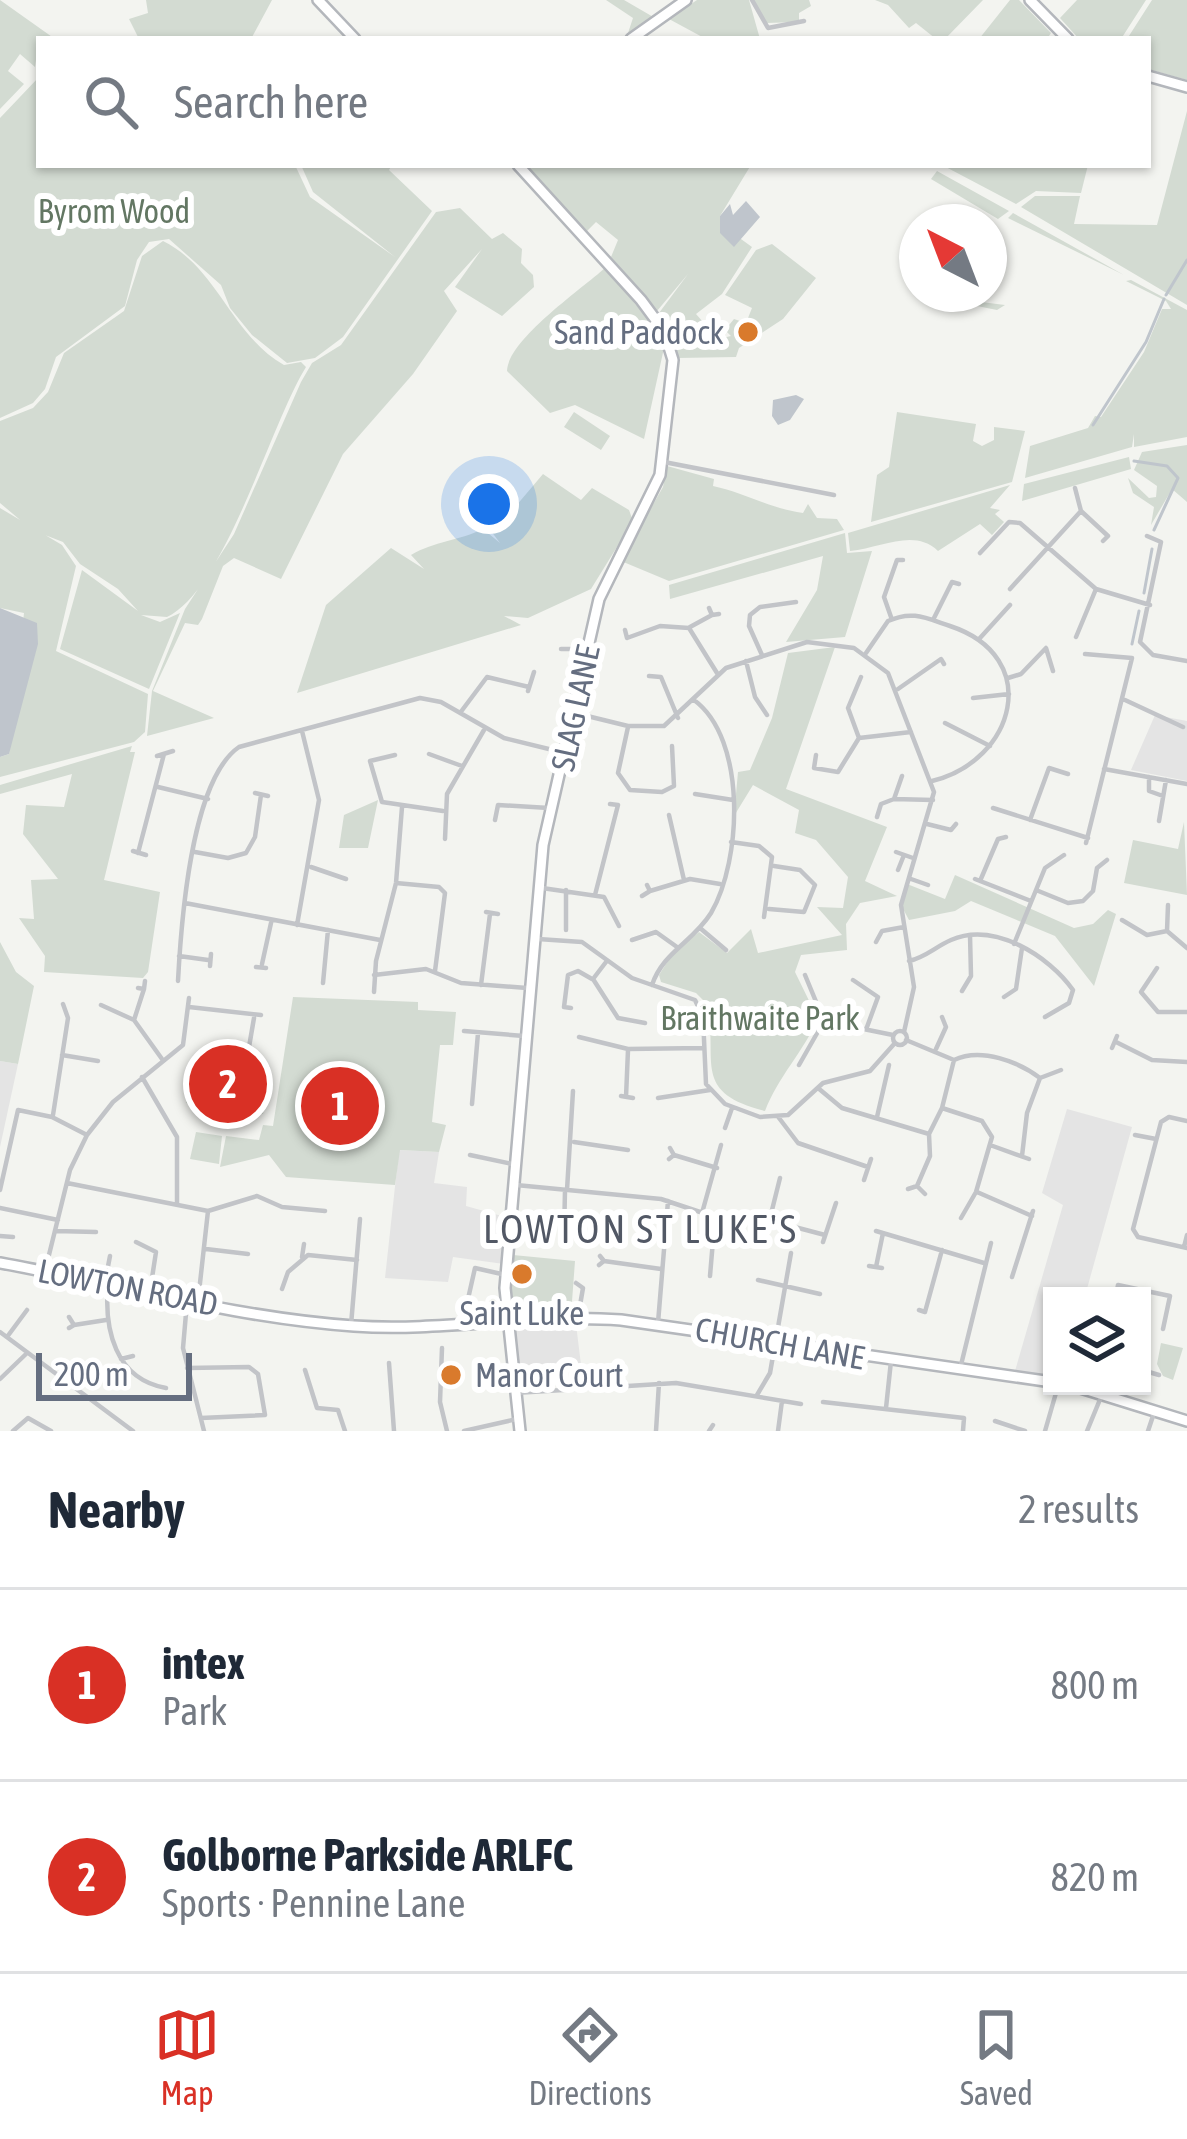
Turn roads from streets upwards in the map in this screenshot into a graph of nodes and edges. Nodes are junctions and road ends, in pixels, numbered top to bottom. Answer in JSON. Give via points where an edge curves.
{"nodes":[{"id":1,"x":318,"y":0,"type":"edge"},
{"id":2,"x":686,"y":0,"type":"edge"},
{"id":3,"x":752,"y":0,"type":"edge"},
{"id":4,"x":1030,"y":0,"type":"edge"},
{"id":5,"x":804,"y":21,"type":"dead end"},
{"id":6,"x":352,"y":36,"type":"edge"},
{"id":7,"x":635,"y":36,"type":"edge"},
{"id":8,"x":1065,"y":36,"type":"edge"},
{"id":9,"x":1151,"y":77,"type":"edge"},
{"id":10,"x":1187,"y":87,"type":"edge"},
{"id":11,"x":521,"y":168,"type":"edge"},
{"id":12,"x":662,"y":461,"type":"junction"},
{"id":13,"x":1075,"y":488,"type":"dead end"},
{"id":14,"x":834,"y":495,"type":"dead end"},
{"id":15,"x":1081,"y":511,"type":"junction"},
{"id":16,"x":1147,"y":536,"type":"dead end"},
{"id":17,"x":1103,"y":542,"type":"dead end"},
{"id":18,"x":1048,"y":548,"type":"junction"},
{"id":19,"x":980,"y":554,"type":"dead end"},
{"id":20,"x":898,"y":558,"type":"dead end"},
{"id":21,"x":952,"y":581,"type":"dead end"},
{"id":22,"x":1010,"y":589,"type":"dead end"},
{"id":23,"x":1096,"y":589,"type":"junction"},
{"id":24,"x":797,"y":601,"type":"dead end"},
{"id":25,"x":1010,"y":605,"type":"dead end"},
{"id":26,"x":1150,"y":605,"type":"junction"},
{"id":27,"x":713,"y":612,"type":"dead end"},
{"id":28,"x":891,"y":619,"type":"junction"},
{"id":29,"x":933,"y":620,"type":"junction"},
{"id":30,"x":688,"y":628,"type":"junction"},
{"id":31,"x":625,"y":636,"type":"dead end"},
{"id":32,"x":1076,"y":637,"type":"dead end"},
{"id":33,"x":980,"y":638,"type":"junction"},
{"id":34,"x":843,"y":644,"type":"junction"},
{"id":35,"x":561,"y":649,"type":"dead end"},
{"id":36,"x":588,"y":650,"type":"junction"},
{"id":37,"x":841,"y":653,"type":"dead end"},
{"id":38,"x":866,"y":653,"type":"junction"},
{"id":39,"x":1085,"y":654,"type":"dead end"},
{"id":40,"x":762,"y":656,"type":"junction"},
{"id":41,"x":942,"y":658,"type":"dead end"},
{"id":42,"x":746,"y":661,"type":"junction"},
{"id":43,"x":1187,"y":661,"type":"edge"},
{"id":44,"x":1053,"y":670,"type":"dead end"},
{"id":45,"x":534,"y":672,"type":"dead end"},
{"id":46,"x":717,"y":673,"type":"junction"},
{"id":47,"x":649,"y":676,"type":"dead end"},
{"id":48,"x":1008,"y":678,"type":"junction"},
{"id":49,"x":862,"y":683,"type":"dead end"},
{"id":50,"x":898,"y":689,"type":"junction"},
{"id":51,"x":1009,"y":694,"type":"junction"},
{"id":52,"x":973,"y":698,"type":"dead end"},
{"id":53,"x":694,"y":700,"type":"junction"},
{"id":54,"x":1125,"y":700,"type":"junction"},
{"id":55,"x":766,"y":710,"type":"dead end"},
{"id":56,"x":460,"y":713,"type":"junction"},
{"id":57,"x":575,"y":713,"type":"junction"},
{"id":58,"x":678,"y":718,"type":"junction"},
{"id":59,"x":945,"y":723,"type":"dead end"},
{"id":60,"x":628,"y":726,"type":"junction"},
{"id":61,"x":1183,"y":727,"type":"dead end"},
{"id":62,"x":302,"y":729,"type":"junction"},
{"id":63,"x":484,"y":729,"type":"junction"},
{"id":64,"x":911,"y":732,"type":"junction"},
{"id":65,"x":859,"y":738,"type":"junction"},
{"id":66,"x":990,"y":746,"type":"junction"},
{"id":67,"x":173,"y":751,"type":"dead end"},
{"id":68,"x":567,"y":753,"type":"junction"},
{"id":69,"x":429,"y":754,"type":"dead end"},
{"id":70,"x":395,"y":755,"type":"dead end"},
{"id":71,"x":664,"y":755,"type":"dead end"},
{"id":72,"x":816,"y":755,"type":"dead end"},
{"id":73,"x":462,"y":766,"type":"junction"},
{"id":74,"x":1103,"y":768,"type":"junction"},
{"id":75,"x":1068,"y":774,"type":"dead end"},
{"id":76,"x":902,"y":776,"type":"dead end"},
{"id":77,"x":1149,"y":777,"type":"junction"},
{"id":78,"x":1166,"y":780,"type":"junction"},
{"id":79,"x":932,"y":781,"type":"junction"},
{"id":80,"x":1187,"y":784,"type":"edge"},
{"id":81,"x":158,"y":787,"type":"junction"},
{"id":82,"x":695,"y":794,"type":"dead end"},
{"id":83,"x":262,"y":795,"type":"dead end"},
{"id":84,"x":1164,"y":796,"type":"junction"},
{"id":85,"x":894,"y":799,"type":"junction"},
{"id":86,"x":208,"y":800,"type":"junction"},
{"id":87,"x":733,"y":800,"type":"junction"},
{"id":88,"x":933,"y":800,"type":"junction"},
{"id":89,"x":610,"y":805,"type":"dead end"},
{"id":90,"x":402,"y":806,"type":"junction"},
{"id":91,"x":551,"y":808,"type":"junction"},
{"id":92,"x":993,"y":808,"type":"dead end"},
{"id":93,"x":443,"y":811,"type":"junction"},
{"id":94,"x":672,"y":817,"type":"dead end"},
{"id":95,"x":877,"y":817,"type":"dead end"},
{"id":96,"x":495,"y":820,"type":"dead end"},
{"id":97,"x":1030,"y":820,"type":"junction"},
{"id":98,"x":1159,"y":821,"type":"dead end"},
{"id":99,"x":927,"y":824,"type":"junction"},
{"id":100,"x":954,"y":830,"type":"dead end"},
{"id":101,"x":1000,"y":837,"type":"dead end"},
{"id":102,"x":445,"y":839,"type":"dead end"},
{"id":103,"x":728,"y":842,"type":"junction"},
{"id":104,"x":195,"y":852,"type":"junction"},
{"id":105,"x":896,"y":852,"type":"dead end"},
{"id":106,"x":139,"y":853,"type":"dead end"},
{"id":107,"x":904,"y":855,"type":"junction"},
{"id":108,"x":1064,"y":855,"type":"dead end"},
{"id":109,"x":915,"y":859,"type":"junction"},
{"id":110,"x":1102,"y":860,"type":"dead end"},
{"id":111,"x":309,"y":866,"type":"junction"},
{"id":112,"x":774,"y":866,"type":"junction"},
{"id":113,"x":898,"y":870,"type":"dead end"},
{"id":114,"x":346,"y":878,"type":"dead end"},
{"id":115,"x":908,"y":878,"type":"junction"},
{"id":116,"x":684,"y":880,"type":"junction"},
{"id":117,"x":925,"y":882,"type":"dead end"},
{"id":118,"x":396,"y":883,"type":"junction"},
{"id":119,"x":722,"y":884,"type":"junction"},
{"id":120,"x":539,"y":887,"type":"junction"},
{"id":121,"x":566,"y":890,"type":"junction"},
{"id":122,"x":1036,"y":890,"type":"junction"},
{"id":123,"x":595,"y":895,"type":"junction"},
{"id":124,"x":642,"y":896,"type":"dead end"},
{"id":125,"x":1031,"y":901,"type":"junction"},
{"id":126,"x":185,"y":903,"type":"junction"},
{"id":127,"x":1167,"y":904,"type":"dead end"},
{"id":128,"x":769,"y":909,"type":"junction"},
{"id":129,"x":498,"y":914,"type":"dead end"},
{"id":130,"x":764,"y":917,"type":"dead end"},
{"id":131,"x":272,"y":920,"type":"junction"},
{"id":132,"x":1127,"y":921,"type":"dead end"},
{"id":133,"x":615,"y":922,"type":"dead end"},
{"id":134,"x":297,"y":925,"type":"junction"},
{"id":135,"x":872,"y":927,"type":"dead end"},
{"id":136,"x":904,"y":927,"type":"junction"},
{"id":137,"x":700,"y":928,"type":"junction"},
{"id":138,"x":328,"y":930,"type":"junction"},
{"id":139,"x":566,"y":930,"type":"dead end"},
{"id":140,"x":1167,"y":931,"type":"junction"},
{"id":141,"x":970,"y":935,"type":"junction"},
{"id":142,"x":538,"y":939,"type":"junction"},
{"id":143,"x":380,"y":940,"type":"junction"},
{"id":144,"x":636,"y":940,"type":"dead end"},
{"id":145,"x":1014,"y":944,"type":"junction"},
{"id":146,"x":677,"y":947,"type":"junction"},
{"id":147,"x":1022,"y":948,"type":"junction"},
{"id":148,"x":1187,"y":948,"type":"edge"},
{"id":149,"x":726,"y":950,"type":"dead end"},
{"id":150,"x":179,"y":956,"type":"junction"},
{"id":151,"x":210,"y":960,"type":"dead end"},
{"id":152,"x":607,"y":961,"type":"junction"},
{"id":153,"x":909,"y":961,"type":"junction"},
{"id":154,"x":262,"y":966,"type":"dead end"},
{"id":155,"x":435,"y":971,"type":"junction"},
{"id":156,"x":1153,"y":972,"type":"dead end"},
{"id":157,"x":374,"y":975,"type":"junction"},
{"id":158,"x":806,"y":975,"type":"dead end"},
{"id":159,"x":593,"y":980,"type":"junction"},
{"id":160,"x":854,"y":980,"type":"dead end"},
{"id":161,"x":958,"y":980,"type":"dead end"},
{"id":162,"x":178,"y":981,"type":"dead end"},
{"id":163,"x":322,"y":983,"type":"dead end"},
{"id":164,"x":481,"y":985,"type":"junction"},
{"id":165,"x":652,"y":985,"type":"junction"},
{"id":166,"x":142,"y":986,"type":"dead end"},
{"id":167,"x":1133,"y":988,"type":"dead end"},
{"id":168,"x":534,"y":989,"type":"junction"},
{"id":169,"x":374,"y":992,"type":"dead end"},
{"id":170,"x":1141,"y":992,"type":"junction"},
{"id":171,"x":1010,"y":997,"type":"dead end"},
{"id":172,"x":189,"y":998,"type":"dead end"},
{"id":173,"x":63,"y":1003,"type":"dead end"},
{"id":174,"x":100,"y":1004,"type":"dead end"},
{"id":175,"x":189,"y":1007,"type":"junction"},
{"id":176,"x":566,"y":1009,"type":"dead end"},
{"id":177,"x":1056,"y":1012,"type":"junction"},
{"id":178,"x":1187,"y":1012,"type":"edge"},
{"id":179,"x":946,"y":1017,"type":"dead end"},
{"id":180,"x":1046,"y":1017,"type":"dead end"},
{"id":181,"x":134,"y":1020,"type":"junction"},
{"id":182,"x":824,"y":1021,"type":"junction"},
{"id":183,"x":645,"y":1023,"type":"dead end"},
{"id":184,"x":1063,"y":1025,"type":"dead end"},
{"id":185,"x":867,"y":1027,"type":"junction"},
{"id":186,"x":464,"y":1031,"type":"dead end"},
{"id":187,"x":904,"y":1032,"type":"junction"},
{"id":188,"x":478,"y":1033,"type":"junction"},
{"id":189,"x":530,"y":1037,"type":"junction"},
{"id":190,"x":579,"y":1037,"type":"dead end"},
{"id":191,"x":894,"y":1039,"type":"junction"},
{"id":192,"x":906,"y":1040,"type":"junction"},
{"id":193,"x":1115,"y":1042,"type":"dead end"},
{"id":194,"x":248,"y":1048,"type":"dead end"},
{"id":195,"x":703,"y":1048,"type":"junction"},
{"id":196,"x":628,"y":1049,"type":"junction"},
{"id":197,"x":935,"y":1050,"type":"junction"},
{"id":198,"x":62,"y":1054,"type":"junction"},
{"id":199,"x":98,"y":1060,"type":"dead end"},
{"id":200,"x":955,"y":1060,"type":"junction"},
{"id":201,"x":1152,"y":1060,"type":"junction"},
{"id":202,"x":164,"y":1061,"type":"junction"},
{"id":203,"x":1187,"y":1062,"type":"edge"},
{"id":204,"x":800,"y":1065,"type":"dead end"},
{"id":205,"x":889,"y":1065,"type":"dead end"},
{"id":206,"x":1150,"y":1070,"type":"dead end"},
{"id":207,"x":1057,"y":1072,"type":"dead end"},
{"id":208,"x":142,"y":1077,"type":"junction"},
{"id":209,"x":1040,"y":1078,"type":"junction"},
{"id":210,"x":818,"y":1088,"type":"junction"},
{"id":211,"x":710,"y":1090,"type":"junction"},
{"id":212,"x":573,"y":1091,"type":"dead end"},
{"id":213,"x":627,"y":1097,"type":"dead end"},
{"id":214,"x":658,"y":1098,"type":"dead end"},
{"id":215,"x":472,"y":1105,"type":"dead end"},
{"id":216,"x":733,"y":1108,"type":"junction"},
{"id":217,"x":943,"y":1108,"type":"junction"},
{"id":218,"x":52,"y":1117,"type":"junction"},
{"id":219,"x":779,"y":1118,"type":"junction"},
{"id":220,"x":877,"y":1118,"type":"junction"},
{"id":221,"x":1187,"y":1121,"type":"edge"},
{"id":222,"x":725,"y":1122,"type":"dead end"},
{"id":223,"x":928,"y":1134,"type":"junction"},
{"id":224,"x":88,"y":1135,"type":"junction"},
{"id":225,"x":1135,"y":1135,"type":"dead end"},
{"id":226,"x":1156,"y":1139,"type":"junction"},
{"id":227,"x":572,"y":1142,"type":"junction"},
{"id":228,"x":721,"y":1145,"type":"dead end"},
{"id":229,"x":990,"y":1145,"type":"junction"},
{"id":230,"x":628,"y":1150,"type":"dead end"},
{"id":231,"x":671,"y":1154,"type":"dead end"},
{"id":232,"x":470,"y":1155,"type":"dead end"},
{"id":233,"x":871,"y":1159,"type":"dead end"},
{"id":234,"x":518,"y":1165,"type":"junction"},
{"id":235,"x":868,"y":1167,"type":"junction"},
{"id":236,"x":717,"y":1168,"type":"junction"},
{"id":237,"x":780,"y":1178,"type":"dead end"},
{"id":238,"x":864,"y":1180,"type":"dead end"},
{"id":239,"x":67,"y":1183,"type":"junction"},
{"id":240,"x":516,"y":1185,"type":"junction"},
{"id":241,"x":917,"y":1186,"type":"junction"},
{"id":242,"x":0,"y":1190,"type":"edge"},
{"id":243,"x":566,"y":1190,"type":"junction"},
{"id":244,"x":908,"y":1190,"type":"dead end"},
{"id":245,"x":976,"y":1192,"type":"junction"},
{"id":246,"x":925,"y":1194,"type":"dead end"},
{"id":247,"x":668,"y":1201,"type":"junction"},
{"id":248,"x":836,"y":1203,"type":"dead end"},
{"id":249,"x":177,"y":1204,"type":"junction"},
{"id":250,"x":0,"y":1208,"type":"edge"},
{"id":251,"x":325,"y":1210,"type":"dead end"},
{"id":252,"x":208,"y":1211,"type":"junction"},
{"id":253,"x":702,"y":1213,"type":"junction"},
{"id":254,"x":715,"y":1217,"type":"junction"},
{"id":255,"x":962,"y":1218,"type":"dead end"},
{"id":256,"x":360,"y":1219,"type":"dead end"},
{"id":257,"x":58,"y":1220,"type":"junction"},
{"id":258,"x":769,"y":1222,"type":"junction"},
{"id":259,"x":56,"y":1231,"type":"junction"},
{"id":260,"x":96,"y":1232,"type":"dead end"},
{"id":261,"x":1187,"y":1235,"type":"edge"},
{"id":262,"x":0,"y":1236,"type":"edge"},
{"id":263,"x":13,"y":1237,"type":"dead end"},
{"id":264,"x":565,"y":1237,"type":"dead end"},
{"id":265,"x":136,"y":1242,"type":"dead end"},
{"id":266,"x":991,"y":1243,"type":"dead end"},
{"id":267,"x":304,"y":1244,"type":"dead end"},
{"id":268,"x":1185,"y":1247,"type":"edge"},
{"id":269,"x":205,"y":1249,"type":"junction"},
{"id":270,"x":942,"y":1250,"type":"junction"},
{"id":271,"x":790,"y":1253,"type":"dead end"},
{"id":272,"x":248,"y":1254,"type":"dead end"},
{"id":273,"x":110,"y":1256,"type":"dead end"},
{"id":274,"x":302,"y":1257,"type":"junction"},
{"id":275,"x":357,"y":1259,"type":"junction"},
{"id":276,"x":601,"y":1261,"type":"dead end"},
{"id":277,"x":0,"y":1263,"type":"edge"},
{"id":278,"x":984,"y":1263,"type":"junction"},
{"id":279,"x":876,"y":1267,"type":"dead end"},
{"id":280,"x":661,"y":1269,"type":"junction"},
{"id":281,"x":45,"y":1271,"type":"junction"},
{"id":282,"x":506,"y":1275,"type":"junction"},
{"id":283,"x":1022,"y":1275,"type":"dead end"},
{"id":284,"x":710,"y":1278,"type":"dead end"},
{"id":285,"x":758,"y":1280,"type":"dead end"},
{"id":286,"x":578,"y":1281,"type":"dead end"},
{"id":287,"x":106,"y":1283,"type":"junction"},
{"id":288,"x":783,"y":1286,"type":"junction"},
{"id":289,"x":282,"y":1289,"type":"dead end"},
{"id":290,"x":150,"y":1291,"type":"junction"},
{"id":291,"x":1151,"y":1292,"type":"edge"},
{"id":292,"x":820,"y":1294,"type":"dead end"},
{"id":293,"x":468,"y":1299,"type":"dead end"},
{"id":294,"x":193,"y":1300,"type":"junction"},
{"id":295,"x":27,"y":1310,"type":"dead end"},
{"id":296,"x":919,"y":1310,"type":"dead end"},
{"id":297,"x":69,"y":1317,"type":"dead end"},
{"id":298,"x":560,"y":1317,"type":"junction"},
{"id":299,"x":578,"y":1318,"type":"junction"},
{"id":300,"x":106,"y":1320,"type":"junction"},
{"id":301,"x":506,"y":1322,"type":"junction"},
{"id":302,"x":658,"y":1323,"type":"junction"},
{"id":303,"x":351,"y":1325,"type":"junction"},
{"id":304,"x":1163,"y":1329,"type":"dead end"},
{"id":305,"x":0,"y":1332,"type":"edge"},
{"id":306,"x":560,"y":1332,"type":"dead end"},
{"id":307,"x":7,"y":1337,"type":"junction"},
{"id":308,"x":773,"y":1340,"type":"junction"},
{"id":309,"x":442,"y":1348,"type":"dead end"},
{"id":310,"x":28,"y":1353,"type":"junction"},
{"id":311,"x":133,"y":1356,"type":"dead end"},
{"id":312,"x":121,"y":1359,"type":"junction"},
{"id":313,"x":891,"y":1361,"type":"junction"},
{"id":314,"x":389,"y":1363,"type":"dead end"},
{"id":315,"x":187,"y":1369,"type":"junction"},
{"id":316,"x":305,"y":1370,"type":"dead end"},
{"id":317,"x":399,"y":1370,"type":"dead end"},
{"id":318,"x":960,"y":1370,"type":"junction"},
{"id":319,"x":1151,"y":1371,"type":"edge"},
{"id":320,"x":389,"y":1372,"type":"junction"},
{"id":321,"x":1156,"y":1372,"type":"dead end"},
{"id":322,"x":0,"y":1379,"type":"edge"},
{"id":323,"x":1043,"y":1382,"type":"edge"},
{"id":324,"x":659,"y":1383,"type":"junction"},
{"id":325,"x":426,"y":1385,"type":"dead end"},
{"id":326,"x":441,"y":1386,"type":"junction"},
{"id":327,"x":166,"y":1388,"type":"dead end"},
{"id":328,"x":514,"y":1393,"type":"junction"},
{"id":329,"x":757,"y":1395,"type":"junction"},
{"id":330,"x":1053,"y":1395,"type":"edge"},
{"id":331,"x":1104,"y":1395,"type":"edge"},
{"id":332,"x":1116,"y":1395,"type":"edge"},
{"id":333,"x":782,"y":1401,"type":"junction"},
{"id":334,"x":827,"y":1401,"type":"dead end"},
{"id":335,"x":801,"y":1404,"type":"dead end"},
{"id":336,"x":886,"y":1408,"type":"junction"},
{"id":337,"x":1155,"y":1410,"type":"junction"},
{"id":338,"x":201,"y":1418,"type":"junction"},
{"id":339,"x":518,"y":1418,"type":"junction"},
{"id":340,"x":994,"y":1421,"type":"dead end"},
{"id":341,"x":1187,"y":1421,"type":"edge"},
{"id":342,"x":13,"y":1431,"type":"edge"},
{"id":343,"x":51,"y":1431,"type":"edge"},
{"id":344,"x":133,"y":1431,"type":"edge"},
{"id":345,"x":205,"y":1431,"type":"edge"},
{"id":346,"x":346,"y":1431,"type":"edge"},
{"id":347,"x":394,"y":1431,"type":"edge"},
{"id":348,"x":447,"y":1431,"type":"edge"},
{"id":349,"x":464,"y":1431,"type":"edge"},
{"id":350,"x":520,"y":1431,"type":"edge"},
{"id":351,"x":654,"y":1431,"type":"edge"},
{"id":352,"x":778,"y":1431,"type":"edge"},
{"id":353,"x":963,"y":1431,"type":"edge"},
{"id":354,"x":1025,"y":1431,"type":"edge"},
{"id":355,"x":1045,"y":1431,"type":"edge"},
{"id":356,"x":1087,"y":1431,"type":"edge"},
{"id":357,"x":1148,"y":1431,"type":"edge"}],
"edges":[{"from":1,"to":6,"type":"street"},
{"from":2,"to":7,"type":"street"},
{"from":3,"to":5,"type":"street","via":[[768,28]]},
{"from":4,"to":8,"type":"street"},
{"from":9,"to":10,"type":"street"},
{"from":11,"to":12,"type":"street","name":"SLAG LANE","via":[[664,331],[673,360]]},
{"from":12,"to":14,"type":"street"},
{"from":12,"to":36,"type":"street","name":"SLAG LANE","via":[[654,494],[601,592]]},
{"from":13,"to":15,"type":"street"},
{"from":15,"to":17,"type":"street","via":[[1108,536]]},
{"from":15,"to":18,"type":"street"},
{"from":16,"to":26,"type":"street","via":[[1161,542]]},
{"from":18,"to":19,"type":"street","via":[[1006,519]]},
{"from":18,"to":22,"type":"street"},
{"from":18,"to":23,"type":"street"},
{"from":20,"to":28,"type":"street","via":[[884,597]]},
{"from":21,"to":29,"type":"street"},
{"from":23,"to":26,"type":"street"},
{"from":23,"to":32,"type":"street"},
{"from":24,"to":40,"type":"street","via":[[752,612],[749,626]]},
{"from":25,"to":33,"type":"street"},
{"from":26,"to":43,"type":"street","via":[[1141,646]]},
{"from":27,"to":30,"type":"street"},
{"from":28,"to":29,"type":"street"},
{"from":28,"to":38,"type":"street"},
{"from":29,"to":33,"type":"street"},
{"from":30,"to":31,"type":"street"},
{"from":30,"to":46,"type":"street"},
{"from":33,"to":48,"type":"street"},
{"from":34,"to":37,"type":"street"},
{"from":34,"to":38,"type":"street"},
{"from":34,"to":40,"type":"street","via":[[807,642]]},
{"from":35,"to":36,"type":"street"},
{"from":36,"to":57,"type":"street","name":"SLAG LANE"},
{"from":38,"to":50,"type":"street"},
{"from":39,"to":54,"type":"street","via":[[1135,657]]},
{"from":40,"to":42,"type":"street"},
{"from":41,"to":50,"type":"street"},
{"from":42,"to":46,"type":"street"},
{"from":42,"to":55,"type":"street"},
{"from":44,"to":48,"type":"street","via":[[1046,648]]},
{"from":45,"to":56,"type":"street","via":[[529,688],[487,677]]},
{"from":46,"to":53,"type":"street"},
{"from":47,"to":58,"type":"street","via":[[663,675]]},
{"from":48,"to":51,"type":"street"},
{"from":49,"to":65,"type":"street","via":[[848,708]]},
{"from":50,"to":64,"type":"street"},
{"from":51,"to":52,"type":"street"},
{"from":51,"to":66,"type":"street"},
{"from":53,"to":58,"type":"street"},
{"from":53,"to":87,"type":"street","via":[[732,759]]},
{"from":54,"to":61,"type":"street"},
{"from":54,"to":74,"type":"street"},
{"from":56,"to":62,"type":"street","via":[[416,698]]},
{"from":56,"to":63,"type":"street"},
{"from":57,"to":60,"type":"street"},
{"from":57,"to":68,"type":"street","name":"SLAG LANE"},
{"from":58,"to":60,"type":"street","via":[[658,728]]},
{"from":59,"to":66,"type":"street"},
{"from":60,"to":71,"type":"street","via":[[618,773],[626,788],[671,789],[673,750]]},
{"from":62,"to":86,"type":"street","via":[[234,750]]},
{"from":62,"to":111,"type":"street","via":[[320,800]]},
{"from":63,"to":68,"type":"street"},
{"from":63,"to":73,"type":"street"},
{"from":64,"to":65,"type":"street"},
{"from":64,"to":79,"type":"street"},
{"from":65,"to":72,"type":"street","via":[[838,772],[809,764]]},
{"from":66,"to":79,"type":"street","via":[[968,769]]},
{"from":67,"to":81,"type":"street","via":[[160,755]]},
{"from":68,"to":91,"type":"street","name":"SLAG LANE"},
{"from":69,"to":73,"type":"street"},
{"from":70,"to":90,"type":"street","via":[[370,761],[381,800]]},
{"from":73,"to":93,"type":"street"},
{"from":74,"to":77,"type":"street"},
{"from":74,"to":97,"type":"street","via":[[1087,841]]},
{"from":75,"to":97,"type":"street","via":[[1049,768]]},
{"from":76,"to":85,"type":"street"},
{"from":77,"to":78,"type":"street"},
{"from":77,"to":84,"type":"street","via":[[1148,791]]},
{"from":78,"to":80,"type":"street"},
{"from":78,"to":84,"type":"street"},
{"from":79,"to":88,"type":"street"},
{"from":81,"to":86,"type":"street"},
{"from":81,"to":106,"type":"street"},
{"from":82,"to":87,"type":"street"},
{"from":83,"to":104,"type":"street","via":[[246,853]]},
{"from":84,"to":98,"type":"street"},
{"from":85,"to":88,"type":"street"},
{"from":85,"to":95,"type":"street","via":[[880,804]]},
{"from":86,"to":104,"type":"street"},
{"from":87,"to":103,"type":"street"},
{"from":88,"to":99,"type":"street"},
{"from":89,"to":123,"type":"street","via":[[618,805]]},
{"from":90,"to":93,"type":"street"},
{"from":90,"to":118,"type":"street"},
{"from":91,"to":96,"type":"street","via":[[498,806]]},
{"from":91,"to":120,"type":"street","name":"SLAG LANE"},
{"from":92,"to":97,"type":"street"},
{"from":93,"to":102,"type":"street"},
{"from":94,"to":116,"type":"street"},
{"from":99,"to":100,"type":"street"},
{"from":99,"to":109,"type":"street"},
{"from":101,"to":125,"type":"street","via":[[978,880]]},
{"from":103,"to":112,"type":"street","via":[[762,847]]},
{"from":103,"to":119,"type":"street"},
{"from":104,"to":126,"type":"street"},
{"from":105,"to":107,"type":"street"},
{"from":107,"to":109,"type":"street"},
{"from":107,"to":113,"type":"street"},
{"from":108,"to":122,"type":"street","via":[[1052,856]]},
{"from":109,"to":115,"type":"street"},
{"from":110,"to":122,"type":"street","via":[[1083,901]]},
{"from":111,"to":114,"type":"street"},
{"from":111,"to":134,"type":"street"},
{"from":112,"to":128,"type":"street"},
{"from":112,"to":128,"type":"street","via":[[800,870],[815,885],[804,912]]},
{"from":115,"to":117,"type":"street"},
{"from":115,"to":136,"type":"street"},
{"from":116,"to":119,"type":"street"},
{"from":116,"to":124,"type":"street"},
{"from":118,"to":143,"type":"street"},
{"from":118,"to":155,"type":"street","via":[[445,893]]},
{"from":119,"to":137,"type":"street"},
{"from":120,"to":121,"type":"street"},
{"from":120,"to":142,"type":"street","name":"SLAG LANE"},
{"from":121,"to":123,"type":"street"},
{"from":121,"to":139,"type":"street"},
{"from":122,"to":125,"type":"street"},
{"from":123,"to":133,"type":"street","via":[[608,900]]},
{"from":125,"to":145,"type":"street"},
{"from":126,"to":131,"type":"street"},
{"from":126,"to":150,"type":"street"},
{"from":127,"to":140,"type":"street"},
{"from":128,"to":130,"type":"street"},
{"from":129,"to":164,"type":"street","via":[[488,913]]},
{"from":131,"to":134,"type":"street"},
{"from":131,"to":154,"type":"street"},
{"from":132,"to":140,"type":"street","via":[[1147,935]]},
{"from":134,"to":138,"type":"street"},
{"from":135,"to":136,"type":"street","via":[[877,938]]},
{"from":136,"to":153,"type":"street"},
{"from":137,"to":146,"type":"street"},
{"from":137,"to":149,"type":"street"},
{"from":138,"to":143,"type":"street"},
{"from":138,"to":163,"type":"street"},
{"from":140,"to":148,"type":"street"},
{"from":141,"to":145,"type":"street"},
{"from":141,"to":153,"type":"street"},
{"from":141,"to":161,"type":"street","via":[[971,971],[964,988]]},
{"from":142,"to":152,"type":"street","via":[[582,942]]},
{"from":142,"to":168,"type":"street","name":"SLAG LANE"},
{"from":143,"to":157,"type":"street"},
{"from":144,"to":146,"type":"street","via":[[659,932]]},
{"from":145,"to":147,"type":"street"},
{"from":146,"to":165,"type":"street"},
{"from":147,"to":171,"type":"street"},
{"from":147,"to":177,"type":"street","via":[[1049,962],[1073,990]]},
{"from":150,"to":151,"type":"street"},
{"from":150,"to":162,"type":"street"},
{"from":152,"to":159,"type":"street"},
{"from":152,"to":165,"type":"street"},
{"from":153,"to":187,"type":"street","via":[[914,1003]]},
{"from":155,"to":157,"type":"street"},
{"from":155,"to":164,"type":"street"},
{"from":156,"to":170,"type":"street"},
{"from":157,"to":169,"type":"street"},
{"from":158,"to":182,"type":"street"},
{"from":159,"to":176,"type":"street","via":[[568,975]]},
{"from":159,"to":183,"type":"street","via":[[618,1018]]},
{"from":160,"to":185,"type":"street","via":[[878,997]]},
{"from":164,"to":168,"type":"street"},
{"from":165,"to":195,"type":"street","via":[[698,1003]]},
{"from":166,"to":181,"type":"street"},
{"from":167,"to":170,"type":"street"},
{"from":168,"to":189,"type":"street","name":"SLAG LANE"},
{"from":170,"to":178,"type":"street","via":[[1158,1012]]},
{"from":172,"to":175,"type":"street"},
{"from":173,"to":198,"type":"street"},
{"from":174,"to":181,"type":"street"},
{"from":175,"to":194,"type":"street","via":[[257,1015]]},
{"from":175,"to":202,"type":"street","via":[[184,1042]]},
{"from":177,"to":180,"type":"street"},
{"from":177,"to":184,"type":"street"},
{"from":179,"to":197,"type":"street"},
{"from":181,"to":202,"type":"street"},
{"from":182,"to":185,"type":"street"},
{"from":182,"to":204,"type":"street"},
{"from":185,"to":191,"type":"street"},
{"from":186,"to":188,"type":"street"},
{"from":187,"to":191,"type":"street"},
{"from":187,"to":192,"type":"street"},
{"from":188,"to":189,"type":"street"},
{"from":188,"to":215,"type":"street"},
{"from":189,"to":234,"type":"street","name":"SLAG LANE"},
{"from":190,"to":196,"type":"street"},
{"from":191,"to":192,"type":"street"},
{"from":191,"to":210,"type":"street","via":[[870,1071]]},
{"from":192,"to":197,"type":"street"},
{"from":193,"to":201,"type":"street"},
{"from":195,"to":196,"type":"street"},
{"from":195,"to":211,"type":"street"},
{"from":196,"to":213,"type":"street"},
{"from":197,"to":200,"type":"street"},
{"from":198,"to":199,"type":"street"},
{"from":198,"to":218,"type":"street"},
{"from":200,"to":209,"type":"street","via":[[1014,1060]]},
{"from":200,"to":217,"type":"street"},
{"from":201,"to":203,"type":"street"},
{"from":201,"to":206,"type":"street"},
{"from":202,"to":208,"type":"street"},
{"from":205,"to":220,"type":"street"},
{"from":207,"to":209,"type":"street"},
{"from":208,"to":224,"type":"street"},
{"from":208,"to":249,"type":"street","via":[[177,1137]]},
{"from":209,"to":229,"type":"street","via":[[1027,1113],[1026,1157]]},
{"from":210,"to":219,"type":"street"},
{"from":210,"to":220,"type":"street","via":[[836,1105]]},
{"from":211,"to":214,"type":"street"},
{"from":211,"to":216,"type":"street"},
{"from":212,"to":227,"type":"street"},
{"from":216,"to":219,"type":"street"},
{"from":216,"to":222,"type":"street"},
{"from":217,"to":223,"type":"street"},
{"from":217,"to":229,"type":"street","via":[[986,1124]]},
{"from":218,"to":224,"type":"street"},
{"from":218,"to":242,"type":"street","via":[[18,1110]]},
{"from":219,"to":235,"type":"street","via":[[798,1143]]},
{"from":220,"to":223,"type":"street"},
{"from":221,"to":226,"type":"street","via":[[1164,1119]]},
{"from":223,"to":241,"type":"street","via":[[930,1156]]},
{"from":224,"to":239,"type":"street"},
{"from":225,"to":226,"type":"street"},
{"from":226,"to":268,"type":"street","via":[[1134,1234]]},
{"from":227,"to":230,"type":"street"},
{"from":227,"to":243,"type":"street"},
{"from":228,"to":236,"type":"street"},
{"from":229,"to":245,"type":"street"},
{"from":231,"to":236,"type":"street"},
{"from":232,"to":234,"type":"street"},
{"from":233,"to":235,"type":"street"},
{"from":234,"to":240,"type":"street","name":"SLAG LANE"},
{"from":235,"to":238,"type":"street"},
{"from":236,"to":253,"type":"street"},
{"from":237,"to":258,"type":"street"},
{"from":239,"to":249,"type":"street"},
{"from":239,"to":257,"type":"street"},
{"from":240,"to":243,"type":"street"},
{"from":240,"to":282,"type":"street","name":"SLAG LANE"},
{"from":241,"to":244,"type":"street"},
{"from":241,"to":246,"type":"street"},
{"from":243,"to":247,"type":"street"},
{"from":243,"to":264,"type":"street"},
{"from":245,"to":255,"type":"street"},
{"from":245,"to":283,"type":"street","via":[[1032,1214],[1013,1275]]},
{"from":247,"to":253,"type":"street"},
{"from":247,"to":280,"type":"street"},
{"from":248,"to":258,"type":"street","via":[[824,1239]]},
{"from":249,"to":252,"type":"street"},
{"from":250,"to":257,"type":"street"},
{"from":251,"to":252,"type":"street","via":[[257,1196]]},
{"from":252,"to":269,"type":"street"},
{"from":253,"to":254,"type":"street"},
{"from":254,"to":258,"type":"street"},
{"from":254,"to":284,"type":"street"},
{"from":256,"to":275,"type":"street"},
{"from":257,"to":259,"type":"street"},
{"from":259,"to":260,"type":"street"},
{"from":259,"to":281,"type":"street"},
{"from":261,"to":268,"type":"street"},
{"from":262,"to":263,"type":"street"},
{"from":265,"to":290,"type":"street","via":[[155,1252]]},
{"from":266,"to":278,"type":"street"},
{"from":267,"to":274,"type":"street"},
{"from":269,"to":272,"type":"street"},
{"from":269,"to":294,"type":"street"},
{"from":270,"to":278,"type":"street"},
{"from":270,"to":279,"type":"street","via":[[879,1232]]},
{"from":270,"to":296,"type":"street","via":[[925,1312]]},
{"from":271,"to":288,"type":"street"},
{"from":273,"to":287,"type":"street"},
{"from":274,"to":275,"type":"street"},
{"from":274,"to":289,"type":"street"},
{"from":275,"to":303,"type":"street"},
{"from":276,"to":280,"type":"street"},
{"from":277,"to":281,"type":"street","name":"LOWTON ROAD"},
{"from":278,"to":318,"type":"street"},
{"from":280,"to":302,"type":"street"},
{"from":281,"to":287,"type":"street","name":"LOWTON ROAD"},
{"from":282,"to":293,"type":"street","via":[[475,1268]]},
{"from":282,"to":301,"type":"street","name":"SLAG LANE"},
{"from":285,"to":288,"type":"street"},
{"from":286,"to":299,"type":"street"},
{"from":287,"to":290,"type":"street","name":"LOWTON ROAD"},
{"from":287,"to":300,"type":"street"},
{"from":288,"to":292,"type":"street"},
{"from":288,"to":308,"type":"street"},
{"from":290,"to":294,"type":"street","name":"LOWTON ROAD"},
{"from":291,"to":304,"type":"street","via":[[1170,1296]]},
{"from":294,"to":303,"type":"street","name":"LOWTON ROAD"},
{"from":294,"to":315,"type":"street","via":[[182,1340]]},
{"from":295,"to":307,"type":"street"},
{"from":297,"to":300,"type":"street","via":[[71,1326]]},
{"from":298,"to":299,"type":"street","name":"CHURCH LANE"},
{"from":298,"to":301,"type":"street","name":"CHURCH LANE"},
{"from":298,"to":306,"type":"street"},
{"from":299,"to":302,"type":"street","name":"CHURCH LANE"},
{"from":300,"to":312,"type":"street"},
{"from":301,"to":303,"type":"street","name":"CHURCH LANE"},
{"from":301,"to":328,"type":"street","name":"SLAG LANE"},
{"from":302,"to":308,"type":"street","name":"CHURCH LANE"},
{"from":305,"to":307,"type":"street"},
{"from":307,"to":310,"type":"street"},
{"from":308,"to":313,"type":"street","name":"CHURCH LANE"},
{"from":308,"to":329,"type":"street","via":[[770,1373]]},
{"from":309,"to":326,"type":"street"},
{"from":310,"to":322,"type":"street"},
{"from":310,"to":344,"type":"street"},
{"from":311,"to":312,"type":"street"},
{"from":312,"to":327,"type":"street","via":[[142,1380]]},
{"from":313,"to":318,"type":"street","name":"CHURCH LANE"},
{"from":313,"to":336,"type":"street"},
{"from":314,"to":320,"type":"street"},
{"from":315,"to":338,"type":"street"},
{"from":315,"to":338,"type":"street","via":[[249,1367],[259,1374],[265,1415]]},
{"from":316,"to":346,"type":"street","via":[[317,1408],[338,1410]]},
{"from":317,"to":320,"type":"street"},
{"from":318,"to":323,"type":"street","name":"CHURCH LANE"},
{"from":319,"to":321,"type":"street"},
{"from":320,"to":347,"type":"street"},
{"from":324,"to":328,"type":"street"},
{"from":324,"to":329,"type":"street"},
{"from":324,"to":351,"type":"street"},
{"from":325,"to":326,"type":"street"},
{"from":326,"to":348,"type":"street"},
{"from":328,"to":339,"type":"street","name":"SLAG LANE"},
{"from":329,"to":333,"type":"street"},
{"from":330,"to":355,"type":"street"},
{"from":331,"to":356,"type":"street"},
{"from":332,"to":337,"type":"street"},
{"from":333,"to":335,"type":"street"},
{"from":333,"to":352,"type":"street"},
{"from":334,"to":336,"type":"street"},
{"from":336,"to":353,"type":"street","via":[[964,1418]]},
{"from":337,"to":341,"type":"street"},
{"from":337,"to":357,"type":"street"},
{"from":338,"to":345,"type":"street"},
{"from":339,"to":349,"type":"street"},
{"from":339,"to":350,"type":"street","name":"SLAG LANE"},
{"from":340,"to":354,"type":"street"},
{"from":342,"to":343,"type":"street","via":[[28,1418]]}]}
